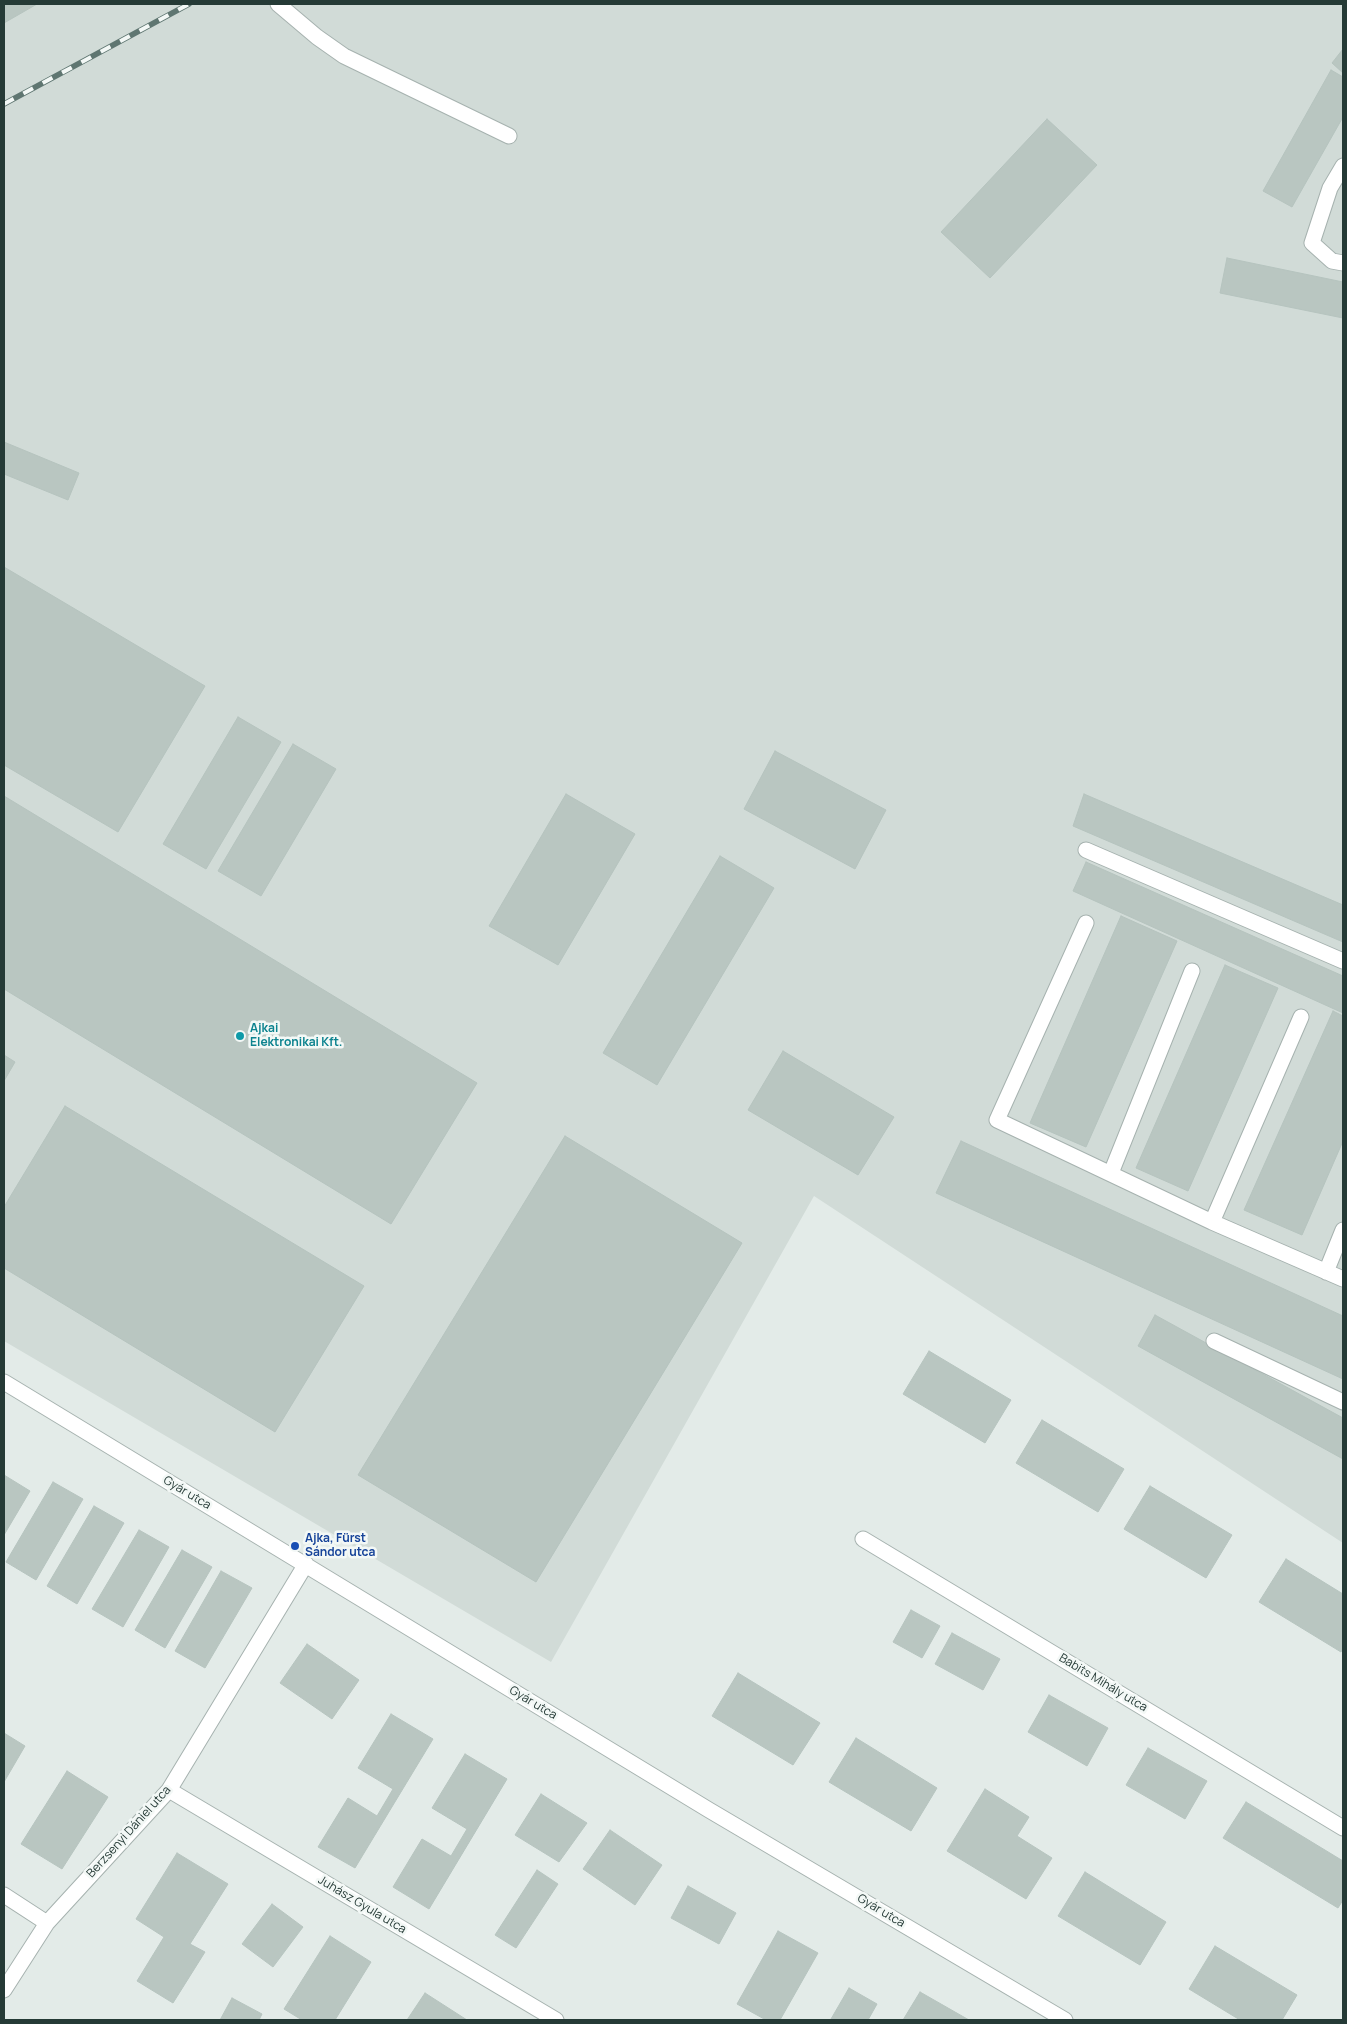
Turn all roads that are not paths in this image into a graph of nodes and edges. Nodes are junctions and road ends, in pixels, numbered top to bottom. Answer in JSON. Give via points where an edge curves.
{"nodes":[{"id":1,"x":278,"y":4,"type":"edge"},
{"id":2,"x":509,"y":136,"type":"dead end"},
{"id":3,"x":1343,"y":166,"type":"edge"},
{"id":4,"x":1336,"y":187,"type":"edge"},
{"id":5,"x":1343,"y":264,"type":"edge"},
{"id":6,"x":1086,"y":850,"type":"dead end"},
{"id":7,"x":1086,"y":923,"type":"dead end"},
{"id":8,"x":1343,"y":961,"type":"edge"},
{"id":9,"x":1192,"y":971,"type":"dead end"},
{"id":10,"x":1301,"y":1017,"type":"dead end"},
{"id":11,"x":1111,"y":1173,"type":"junction"},
{"id":12,"x":1212,"y":1222,"type":"junction"},
{"id":13,"x":1343,"y":1230,"type":"edge"},
{"id":14,"x":1326,"y":1272,"type":"junction"},
{"id":15,"x":1343,"y":1279,"type":"edge"},
{"id":16,"x":1214,"y":1341,"type":"dead end"},
{"id":17,"x":4,"y":1382,"type":"edge"},
{"id":18,"x":1343,"y":1402,"type":"edge"},
{"id":19,"x":863,"y":1539,"type":"dead end"},
{"id":20,"x":306,"y":1564,"type":"junction"},
{"id":21,"x":169,"y":1790,"type":"junction"},
{"id":22,"x":1343,"y":1828,"type":"edge"},
{"id":23,"x":4,"y":1895,"type":"edge"},
{"id":24,"x":47,"y":1923,"type":"junction"},
{"id":25,"x":4,"y":1990,"type":"edge"},
{"id":26,"x":556,"y":2020,"type":"edge"},
{"id":27,"x":1065,"y":2020,"type":"edge"}],
"edges":[{"from":1,"to":2,"type":"street","via":[[344,56]]},
{"from":3,"to":4,"type":"street"},
{"from":4,"to":5,"type":"street","via":[[1312,243],[1332,261]]},
{"from":6,"to":8,"type":"street"},
{"from":7,"to":11,"type":"street","via":[[997,1120]]},
{"from":9,"to":11,"type":"street"},
{"from":10,"to":12,"type":"street"},
{"from":11,"to":12,"type":"street"},
{"from":12,"to":14,"type":"street"},
{"from":13,"to":14,"type":"street"},
{"from":14,"to":15,"type":"street"},
{"from":16,"to":18,"type":"street"},
{"from":17,"to":20,"type":"street","name":"Gyár utca"},
{"from":19,"to":22,"type":"street","name":"Babits Mihály utca"},
{"from":20,"to":21,"type":"street","name":"Berzsenyi Dániel utca"},
{"from":20,"to":27,"type":"street","name":"Gyár utca","via":[[709,1810]]},
{"from":21,"to":24,"type":"street","name":"Berzsenyi Dániel utca"},
{"from":21,"to":26,"type":"street","name":"Juhász Gyula utca"},
{"from":23,"to":24,"type":"street"},
{"from":24,"to":25,"type":"street","name":"Berzsenyi Dániel utca"}]}
